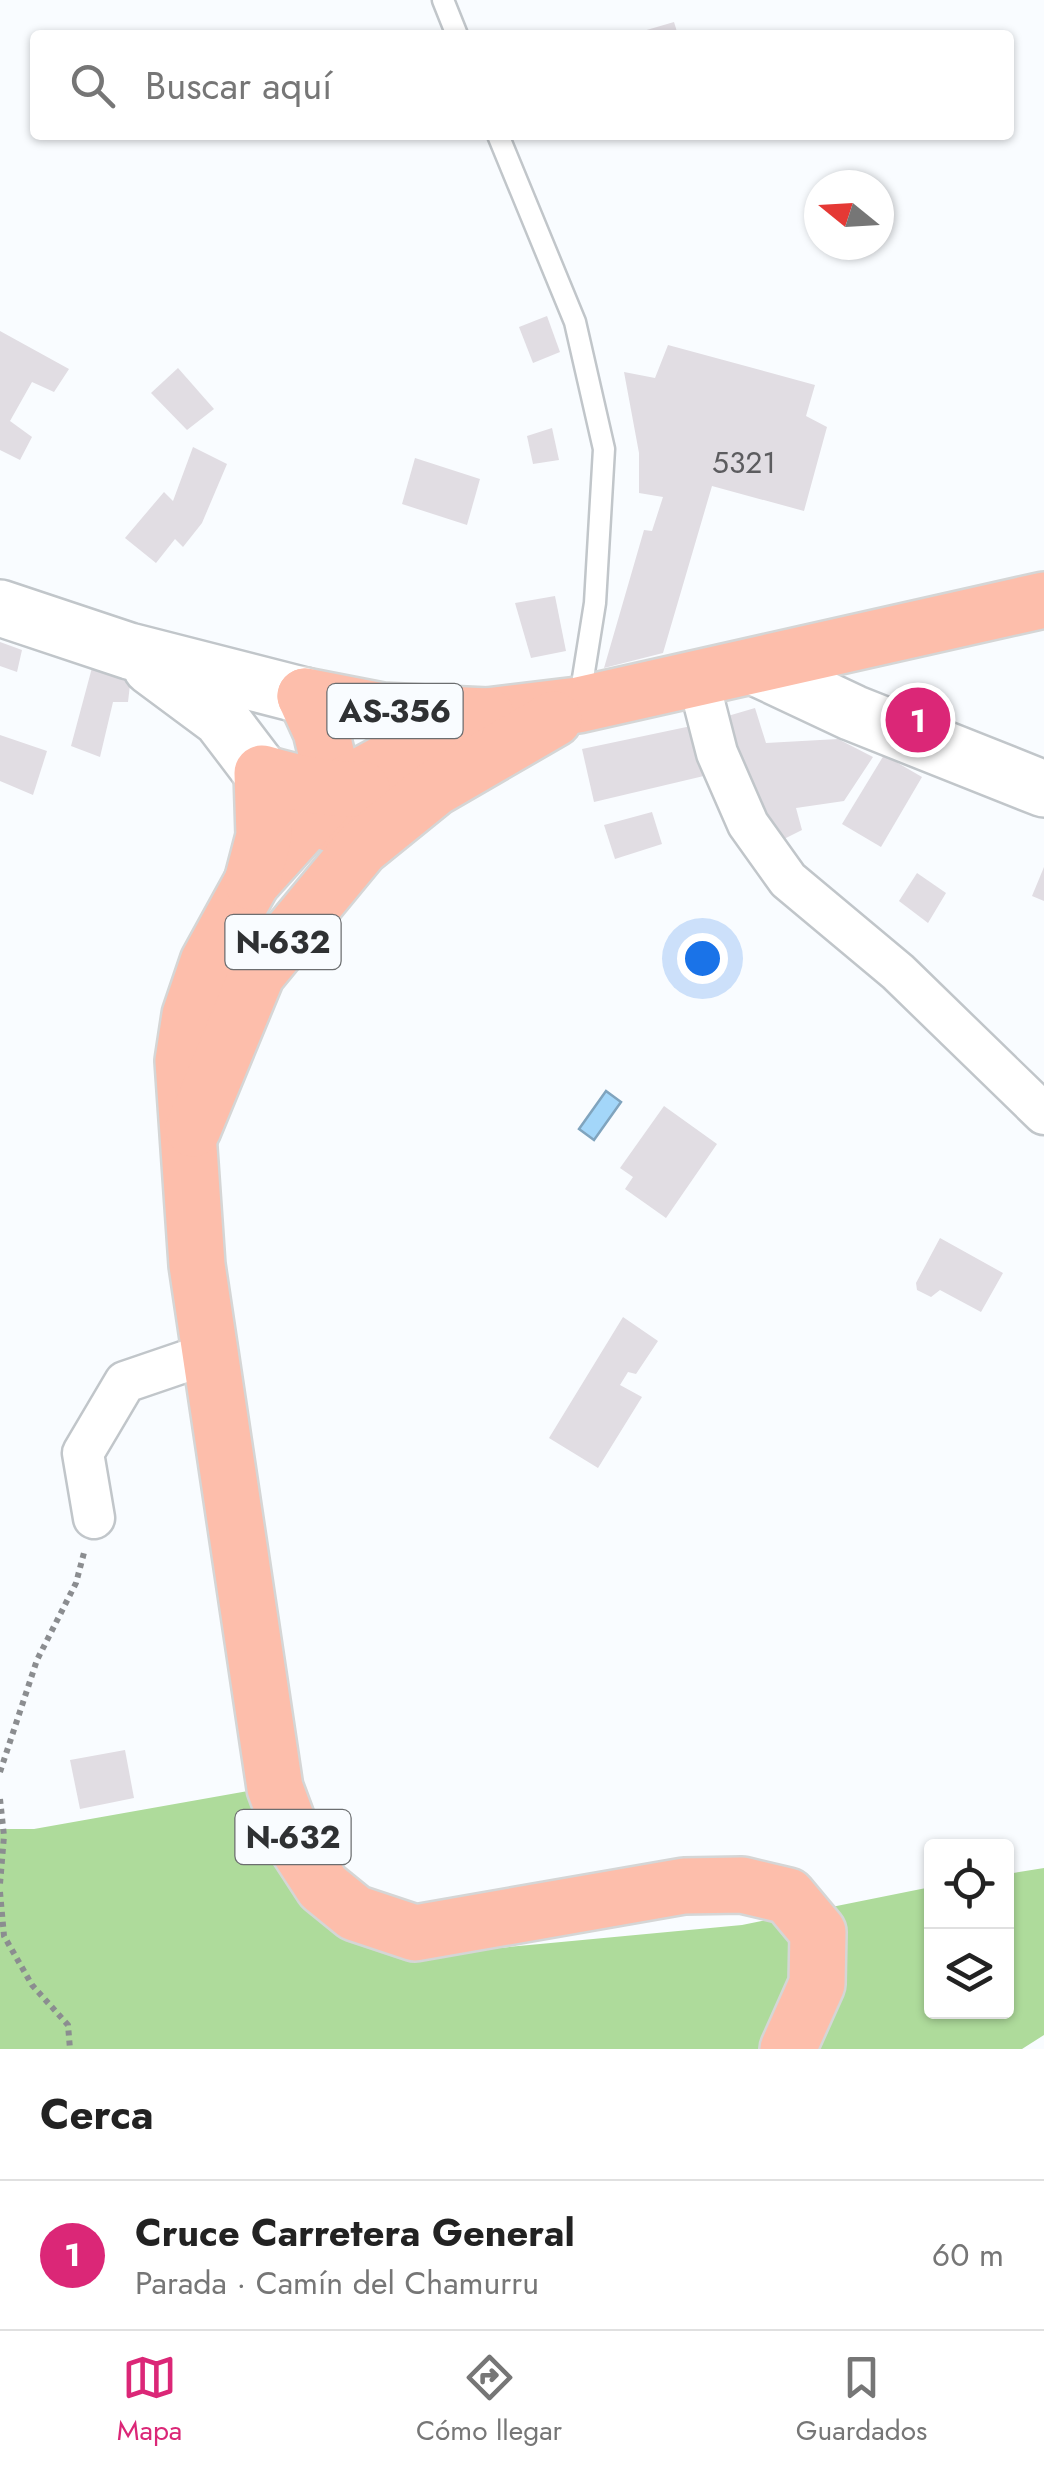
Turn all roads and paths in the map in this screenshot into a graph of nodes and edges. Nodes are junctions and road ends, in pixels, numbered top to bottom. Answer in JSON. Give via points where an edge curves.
{"nodes":[{"id":1,"x":443,"y":0,"type":"edge"},
{"id":2,"x":455,"y":30,"type":"edge"},
{"id":3,"x":500,"y":140,"type":"edge"},
{"id":4,"x":1044,"y":600,"type":"edge"},
{"id":5,"x":0,"y":608,"type":"edge"},
{"id":6,"x":129,"y":651,"type":"junction"},
{"id":7,"x":755,"y":667,"type":"junction"},
{"id":8,"x":698,"y":679,"type":"junction"},
{"id":9,"x":306,"y":696,"type":"junction"},
{"id":10,"x":578,"y":705,"type":"junction"},
{"id":11,"x":487,"y":716,"type":"junction"},
{"id":12,"x":262,"y":773,"type":"junction"},
{"id":13,"x":435,"y":788,"type":"junction"},
{"id":14,"x":1044,"y":789,"type":"edge"},
{"id":15,"x":335,"y":790,"type":"junction"},
{"id":16,"x":252,"y":882,"type":"junction"},
{"id":17,"x":257,"y":974,"type":"junction"},
{"id":18,"x":1044,"y":1114,"type":"edge"},
{"id":19,"x":190,"y":1136,"type":"junction"},
{"id":20,"x":210,"y":1353,"type":"junction"},
{"id":21,"x":94,"y":1518,"type":"joint"},
{"id":22,"x":0,"y":1772,"type":"edge"},
{"id":23,"x":0,"y":1799,"type":"edge"},
{"id":24,"x":0,"y":1884,"type":"edge"},
{"id":25,"x":0,"y":1892,"type":"edge"},
{"id":26,"x":70,"y":2049,"type":"edge"},
{"id":27,"x":788,"y":2049,"type":"edge"}],
"edges":[{"from":1,"to":2,"type":"lane"},
{"from":3,"to":10,"type":"lane","via":[[575,322],[604,449],[595,602]]},
{"from":4,"to":7,"type":"highway","number":"N-632"},
{"from":5,"to":6,"type":"street","number":"AS-356"},
{"from":6,"to":9,"type":"street","number":"AS-356"},
{"from":6,"to":12,"type":"street","number":"AS-356","via":[[221,719]]},
{"from":7,"to":8,"type":"highway","number":"N-632"},
{"from":7,"to":14,"type":"street","via":[[853,714]]},
{"from":8,"to":10,"type":"highway","number":"N-632"},
{"from":8,"to":18,"type":"street","via":[[717,753],[748,824],[788,880],[898,972]]},
{"from":9,"to":11,"type":"highway","number":"AS-356","via":[[382,711]]},
{"from":9,"to":15,"type":"highway","number":"AS-356"},
{"from":10,"to":11,"type":"highway","number":"N-632"},
{"from":10,"to":13,"type":"highway","number":"N-632"},
{"from":11,"to":15,"type":"highway","number":"N-632"},
{"from":12,"to":15,"type":"highway","number":"AS-356"},
{"from":12,"to":16,"type":"highway","via":[[264,836]]},
{"from":13,"to":15,"type":"highway","number":"AS-356"},
{"from":13,"to":17,"type":"highway","number":"N-632","via":[[361,848]]},
{"from":15,"to":16,"type":"highway","number":"N-632"},
{"from":15,"to":17,"type":"highway","number":"AS-356","via":[[328,845]]},
{"from":16,"to":19,"type":"highway","number":"N-632","via":[[208,962],[190,1015],[183,1060]]},
{"from":17,"to":19,"type":"highway","number":"N-632"},
{"from":19,"to":20,"type":"highway","number":"N-632","via":[[196,1265]]},
{"from":20,"to":21,"type":"street","via":[[125,1382],[83,1453]]},
{"from":20,"to":27,"type":"highway","number":"N-632","via":[[274,1788],[296,1847],[323,1887],[355,1913],[416,1932],[684,1886],[742,1885],[788,1896],[818,1932],[817,1984]]},
{"from":21,"to":22,"type":"path","via":[[76,1583],[37,1660]]},
{"from":23,"to":24,"type":"path"},
{"from":25,"to":26,"type":"path","via":[[4,1936],[32,1985],[68,2025]]}]}
